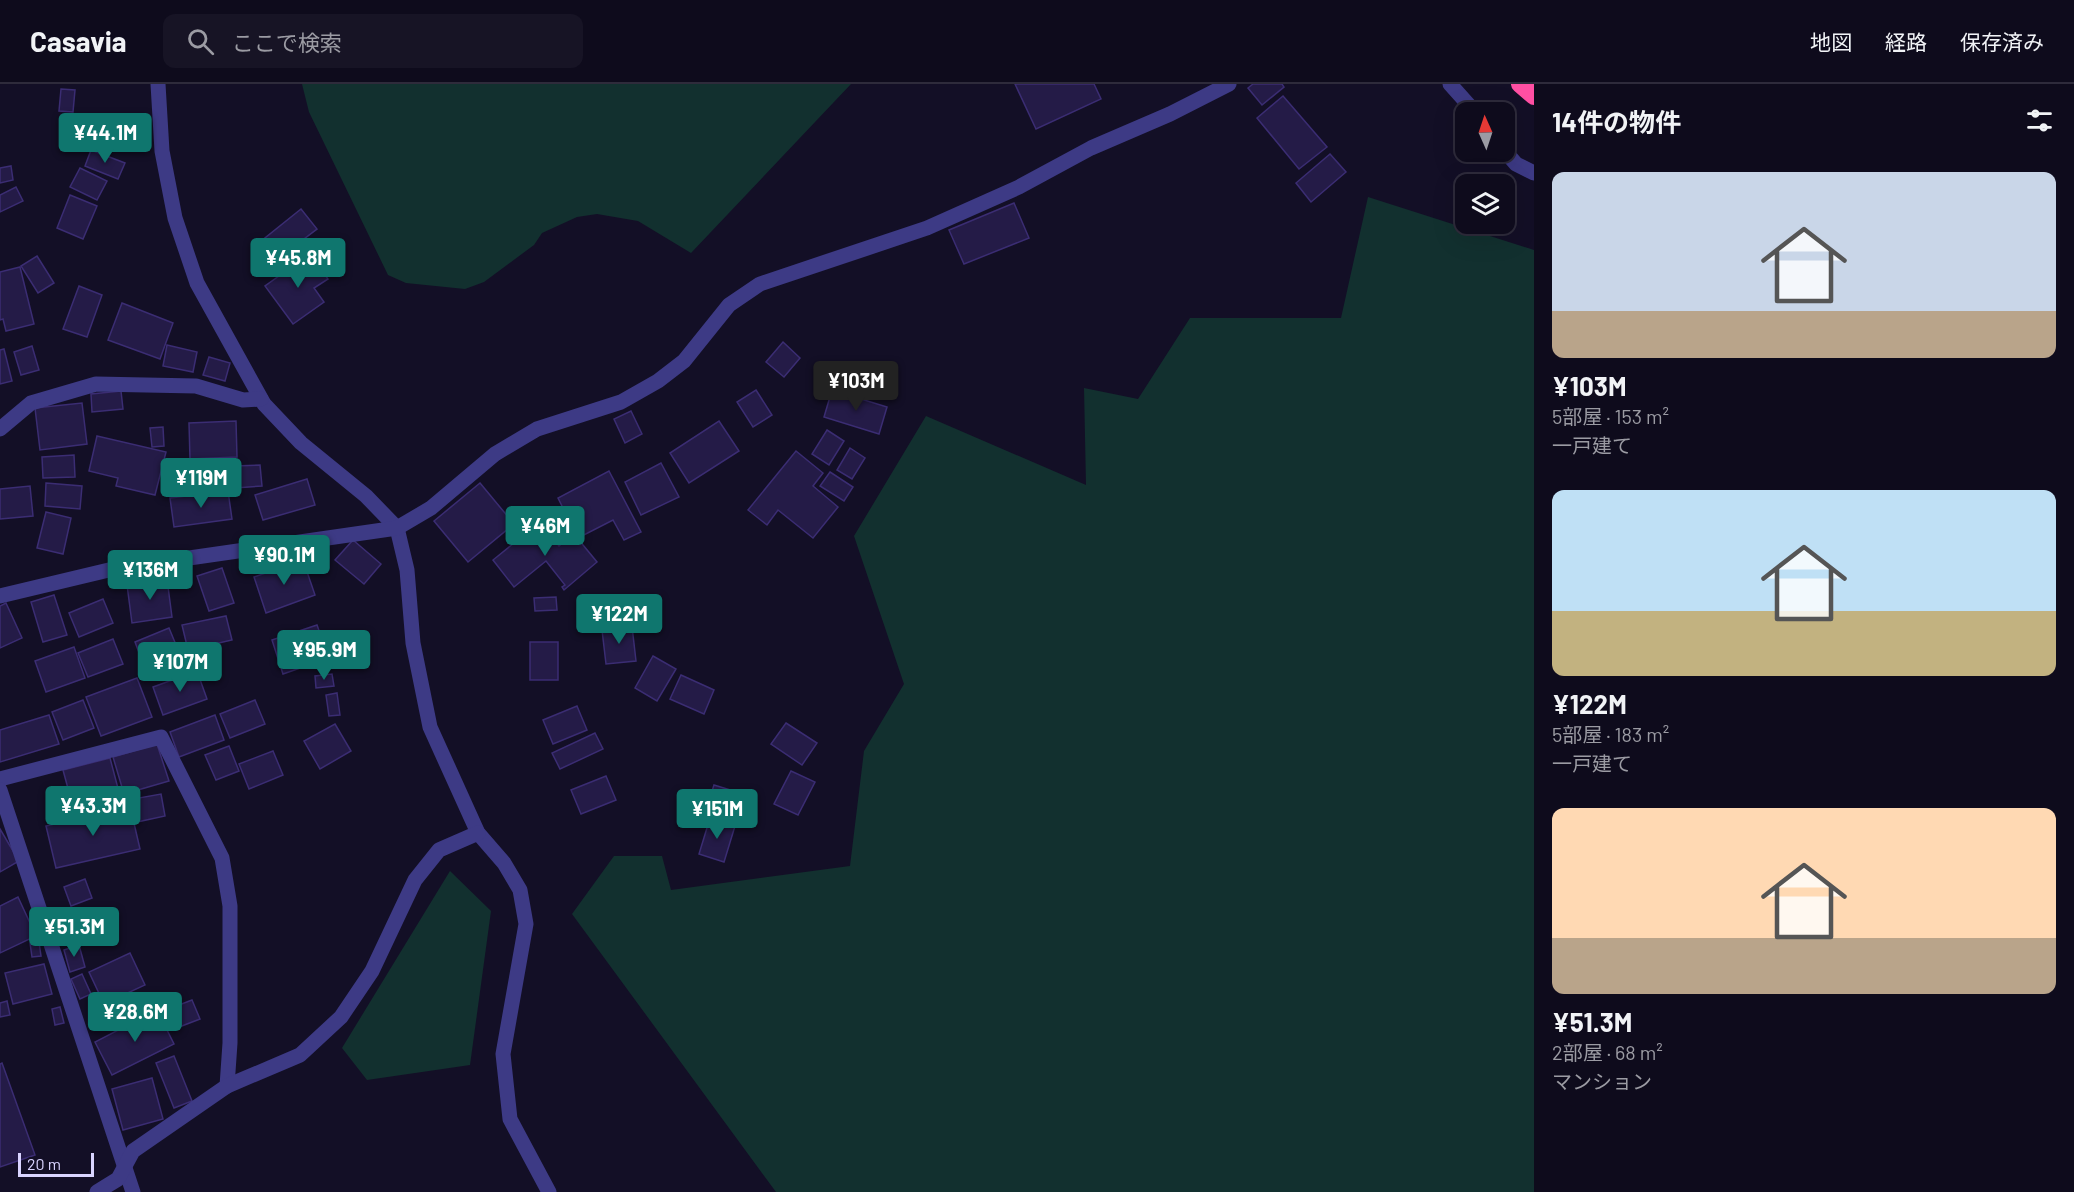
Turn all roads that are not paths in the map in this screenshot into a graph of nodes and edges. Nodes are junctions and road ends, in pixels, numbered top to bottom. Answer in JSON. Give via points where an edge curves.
{"nodes":[{"id":1,"x":158,"y":84,"type":"edge"},
{"id":2,"x":1229,"y":84,"type":"edge"},
{"id":3,"x":1450,"y":84,"type":"edge"},
{"id":4,"x":1520,"y":84,"type":"edge"},
{"id":5,"x":1534,"y":96,"type":"edge"},
{"id":6,"x":1466,"y":102,"type":"edge"},
{"id":7,"x":1513,"y":162,"type":"edge"},
{"id":8,"x":1534,"y":173,"type":"edge"},
{"id":9,"x":261,"y":399,"type":"junction"},
{"id":10,"x":0,"y":429,"type":"edge"},
{"id":11,"x":397,"y":528,"type":"junction"},
{"id":12,"x":0,"y":596,"type":"edge"},
{"id":13,"x":0,"y":779,"type":"edge"},
{"id":14,"x":0,"y":790,"type":"edge"},
{"id":15,"x":478,"y":833,"type":"junction"},
{"id":16,"x":227,"y":1086,"type":"junction"},
{"id":17,"x":124,"y":1166,"type":"junction"},
{"id":18,"x":98,"y":1192,"type":"edge"},
{"id":19,"x":133,"y":1192,"type":"edge"},
{"id":20,"x":549,"y":1192,"type":"edge"}],
"edges":[{"from":1,"to":9,"type":"street","via":[[162,151],[175,218],[197,283]]},
{"from":2,"to":11,"type":"street","via":[[927,228],[759,284],[729,305],[684,361],[658,381],[621,402],[537,429],[495,454],[431,508]]},
{"from":3,"to":6,"type":"street"},
{"from":4,"to":5,"type":"highway"},
{"from":7,"to":8,"type":"street"},
{"from":9,"to":10,"type":"street","via":[[243,399],[196,386],[96,384],[31,403]]},
{"from":9,"to":11,"type":"street","via":[[301,443],[366,496]]},
{"from":11,"to":12,"type":"street","via":[[113,569]]},
{"from":11,"to":15,"type":"street","via":[[407,570],[412,643],[430,727]]},
{"from":13,"to":16,"type":"street","via":[[160,737],[222,858],[230,906]]},
{"from":14,"to":17,"type":"street"},
{"from":15,"to":16,"type":"street","via":[[439,850],[415,880],[372,971],[341,1017],[300,1055]]},
{"from":15,"to":20,"type":"street","via":[[504,863],[520,890],[526,924],[503,1054],[510,1119]]},
{"from":16,"to":17,"type":"street","via":[[133,1150]]},
{"from":17,"to":18,"type":"street","via":[[118,1179]]},
{"from":17,"to":19,"type":"street"}]}
